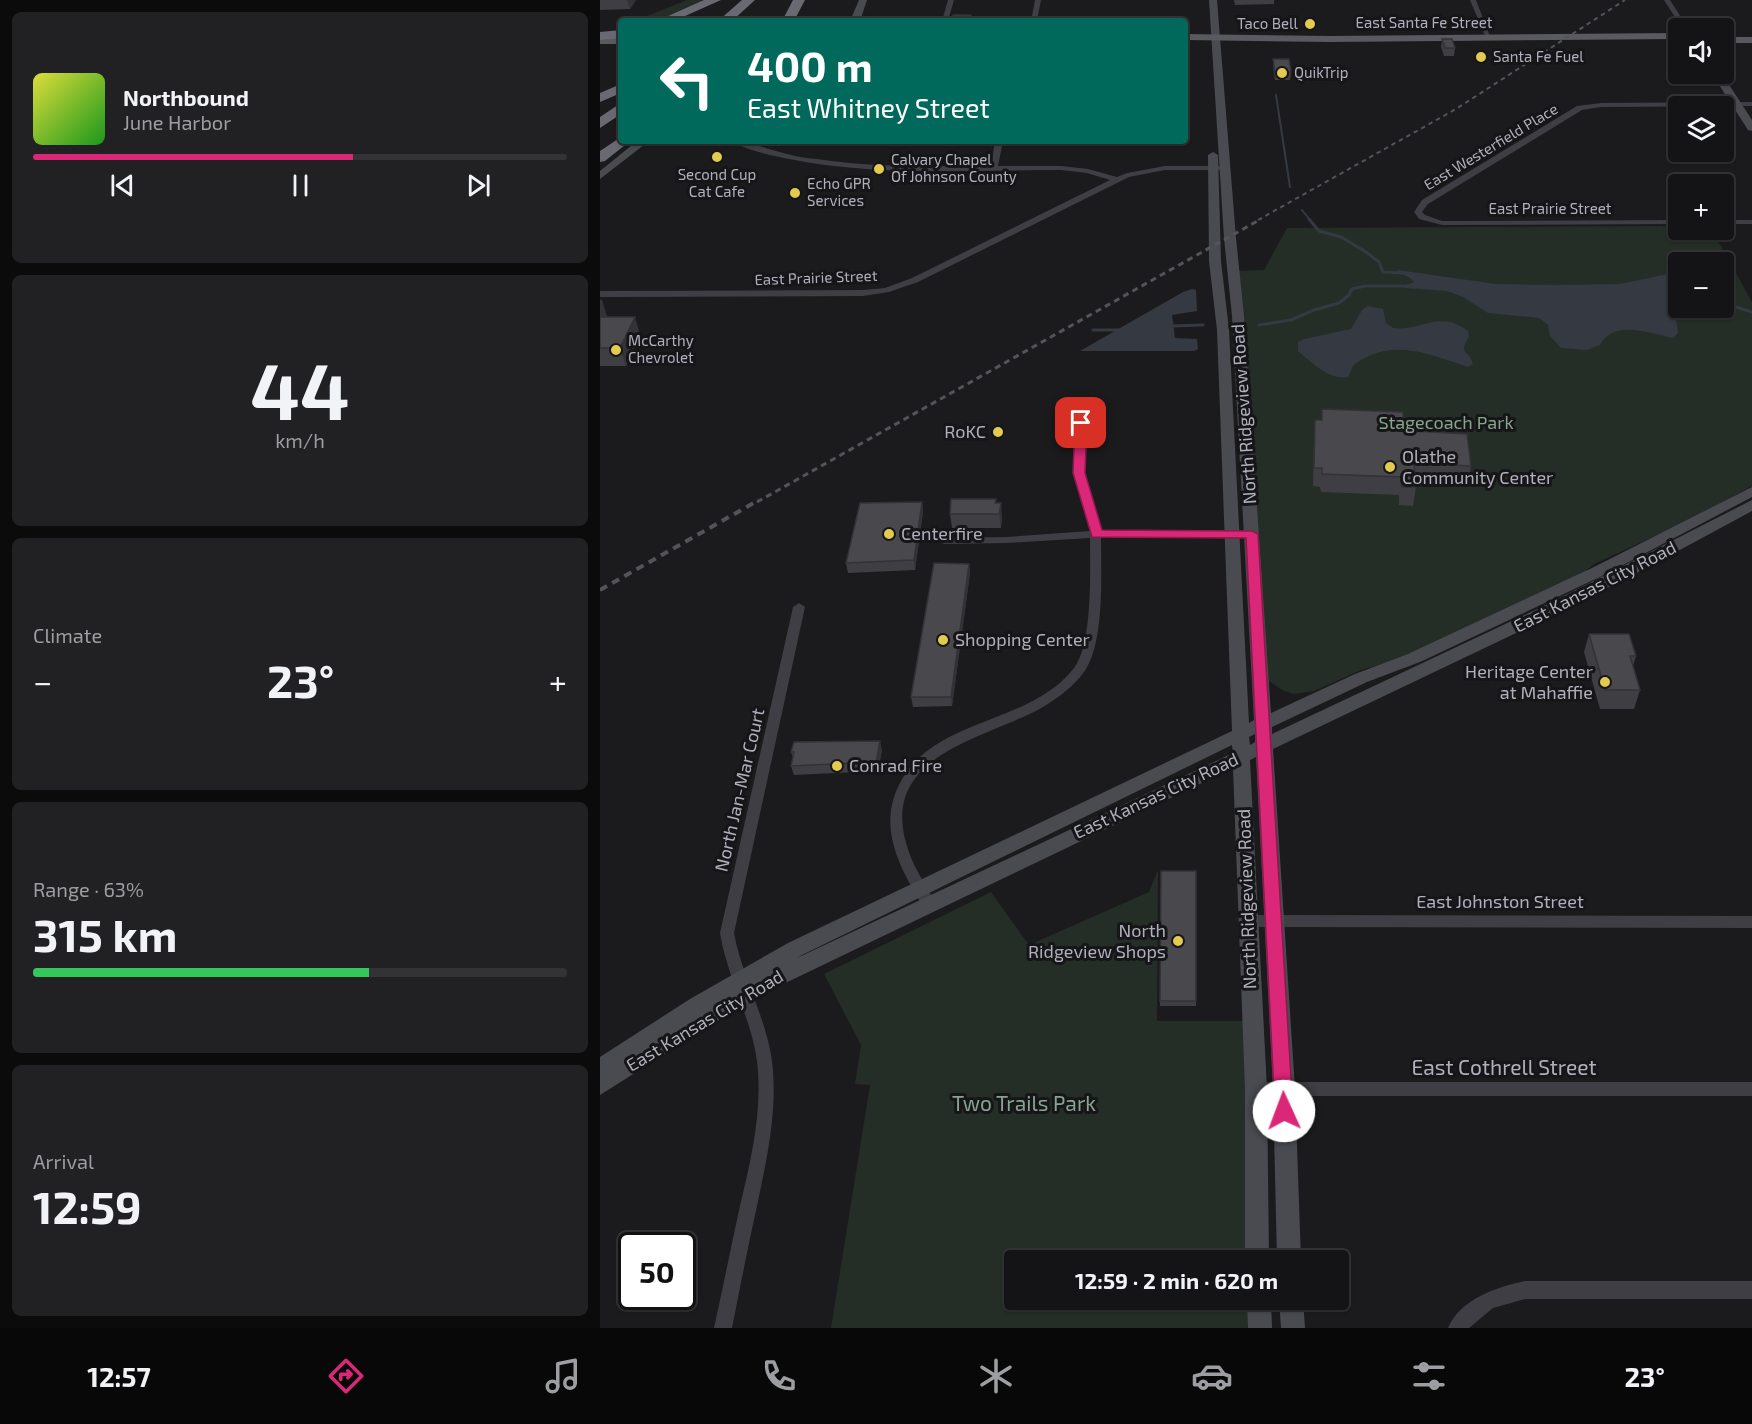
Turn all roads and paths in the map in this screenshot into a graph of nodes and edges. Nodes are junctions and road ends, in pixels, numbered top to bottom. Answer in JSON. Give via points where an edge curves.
{"nodes":[{"id":1,"x":715,"y":0,"type":"edge"},
{"id":2,"x":731,"y":0,"type":"edge"},
{"id":3,"x":799,"y":0,"type":"edge"},
{"id":4,"x":863,"y":0,"type":"edge"},
{"id":5,"x":951,"y":0,"type":"edge"},
{"id":6,"x":1038,"y":0,"type":"edge"},
{"id":7,"x":1203,"y":0,"type":"edge"},
{"id":8,"x":1473,"y":0,"type":"edge"},
{"id":9,"x":1667,"y":0,"type":"edge"},
{"id":10,"x":754,"y":4,"type":"edge"},
{"id":11,"x":1214,"y":4,"type":"edge"},
{"id":12,"x":670,"y":18,"type":"edge"},
{"id":13,"x":719,"y":18,"type":"edge"},
{"id":14,"x":745,"y":18,"type":"edge"},
{"id":15,"x":790,"y":18,"type":"edge"},
{"id":16,"x":856,"y":18,"type":"edge"},
{"id":17,"x":946,"y":18,"type":"edge"},
{"id":18,"x":1035,"y":18,"type":"edge"},
{"id":19,"x":1679,"y":18,"type":"edge"},
{"id":20,"x":1188,"y":37,"type":"edge"},
{"id":21,"x":1490,"y":38,"type":"junction"},
{"id":22,"x":1668,"y":38,"type":"edge"},
{"id":23,"x":1734,"y":38,"type":"edge"},
{"id":24,"x":1752,"y":38,"type":"edge"},
{"id":25,"x":1211,"y":39,"type":"junction"},
{"id":26,"x":1188,"y":41,"type":"edge"},
{"id":27,"x":1724,"y":84,"type":"edge"},
{"id":28,"x":618,"y":89,"type":"edge"},
{"id":29,"x":600,"y":98,"type":"edge"},
{"id":30,"x":1737,"y":104,"type":"junction"},
{"id":31,"x":1752,"y":104,"type":"edge"},
{"id":32,"x":618,"y":109,"type":"edge"},
{"id":33,"x":600,"y":124,"type":"edge"},
{"id":34,"x":618,"y":127,"type":"edge"},
{"id":35,"x":1752,"y":128,"type":"edge"},
{"id":36,"x":600,"y":142,"type":"edge"},
{"id":37,"x":619,"y":144,"type":"edge"},
{"id":38,"x":640,"y":144,"type":"edge"},
{"id":39,"x":745,"y":144,"type":"edge"},
{"id":40,"x":998,"y":144,"type":"edge"},
{"id":41,"x":600,"y":158,"type":"edge"},
{"id":42,"x":1219,"y":167,"type":"junction"},
{"id":43,"x":994,"y":168,"type":"junction"},
{"id":44,"x":600,"y":176,"type":"edge"},
{"id":45,"x":1115,"y":179,"type":"junction"},
{"id":46,"x":1422,"y":217,"type":"joint"},
{"id":47,"x":1668,"y":222,"type":"edge"},
{"id":48,"x":1734,"y":222,"type":"edge"},
{"id":49,"x":1752,"y":222,"type":"edge"},
{"id":50,"x":600,"y":294,"type":"edge"},
{"id":51,"x":1081,"y":423,"type":"dead end"},
{"id":52,"x":1752,"y":491,"type":"edge"},
{"id":53,"x":1752,"y":505,"type":"edge"},
{"id":54,"x":1096,"y":534,"type":"junction"},
{"id":55,"x":1231,"y":534,"type":"junction"},
{"id":56,"x":1252,"y":534,"type":"junction"},
{"id":57,"x":944,"y":541,"type":"dead end"},
{"id":58,"x":799,"y":607,"type":"dead end"},
{"id":59,"x":1262,"y":724,"type":"junction"},
{"id":60,"x":1240,"y":734,"type":"junction"},
{"id":61,"x":1263,"y":745,"type":"junction"},
{"id":62,"x":1241,"y":756,"type":"junction"},
{"id":63,"x":924,"y":896,"type":"junction"},
{"id":64,"x":1248,"y":921,"type":"junction"},
{"id":65,"x":1275,"y":921,"type":"junction"},
{"id":66,"x":1752,"y":922,"type":"edge"},
{"id":67,"x":743,"y":986,"type":"junction"},
{"id":68,"x":600,"y":1069,"type":"edge"},
{"id":69,"x":600,"y":1084,"type":"edge"},
{"id":70,"x":1256,"y":1089,"type":"junction"},
{"id":71,"x":1284,"y":1089,"type":"junction"},
{"id":72,"x":1752,"y":1089,"type":"edge"},
{"id":73,"x":1257,"y":1250,"type":"edge"},
{"id":74,"x":1289,"y":1250,"type":"edge"},
{"id":75,"x":1752,"y":1290,"type":"edge"},
{"id":76,"x":1259,"y":1310,"type":"edge"},
{"id":77,"x":1292,"y":1310,"type":"edge"},
{"id":78,"x":723,"y":1328,"type":"edge"},
{"id":79,"x":1260,"y":1328,"type":"edge"},
{"id":80,"x":1293,"y":1328,"type":"edge"},
{"id":81,"x":1456,"y":1328,"type":"edge"}],
"edges":[{"from":1,"to":12,"type":"highway"},
{"from":2,"to":13,"type":"highway"},
{"from":3,"to":15,"type":"highway"},
{"from":4,"to":16,"type":"main road"},
{"from":5,"to":17,"type":"street"},
{"from":6,"to":18,"type":"street"},
{"from":7,"to":25,"type":"main road","name":"North Ridgeview Road"},
{"from":8,"to":21,"type":"street"},
{"from":9,"to":19,"type":"street"},
{"from":10,"to":13,"type":"highway"},
{"from":10,"to":14,"type":"highway"},
{"from":11,"to":25,"type":"main road","name":"North Ridgeview Road"},
{"from":20,"to":25,"type":"main road","name":"East Santa Fe Street"},
{"from":21,"to":22,"type":"main road","name":"East Santa Fe Street"},
{"from":21,"to":25,"type":"main road","name":"East Santa Fe Street"},
{"from":23,"to":24,"type":"main road"},
{"from":25,"to":26,"type":"main road","name":"East Santa Fe Street"},
{"from":25,"to":42,"type":"main road","name":"North Ridgeview Road"},
{"from":27,"to":30,"type":"main road"},
{"from":28,"to":29,"type":"highway"},
{"from":30,"to":31,"type":"street"},
{"from":30,"to":35,"type":"main road"},
{"from":30,"to":46,"type":"street","name":"East Westerfield Place","via":[[1578,109],[1425,202],[1418,212]]},
{"from":32,"to":33,"type":"highway"},
{"from":34,"to":36,"type":"highway"},
{"from":37,"to":41,"type":"highway"},
{"from":38,"to":44,"type":"main road"},
{"from":39,"to":43,"type":"street","via":[[832,165]]},
{"from":40,"to":43,"type":"street"},
{"from":42,"to":45,"type":"street","name":"East Prairie Street","via":[[1165,168]]},
{"from":42,"to":55,"type":"main road","name":"North Ridgeview Road","via":[[1215,261],[1223,330]]},
{"from":42,"to":56,"type":"main road","name":"North Ridgeview Road","via":[[1238,316]]},
{"from":43,"to":45,"type":"street","via":[[1072,168]]},
{"from":45,"to":50,"type":"street","name":"East Prairie Street","via":[[946,265],[886,290]]},
{"from":46,"to":47,"type":"street","name":"East Prairie Street","via":[[1442,223]]},
{"from":48,"to":49,"type":"street"},
{"from":51,"to":54,"type":"street","via":[[1079,473]]},
{"from":52,"to":59,"type":"main road","name":"East Kansas City Road","via":[[1589,576]]},
{"from":53,"to":61,"type":"main road","name":"East Kansas City Road","via":[[1554,608]]},
{"from":54,"to":55,"type":"street"},
{"from":54,"to":57,"type":"street"},
{"from":54,"to":63,"type":"street","via":[[1090,646],[1079,670],[1057,693],[1036,706],[934,752],[903,785],[896,832],[902,856]]},
{"from":55,"to":56,"type":"street"},
{"from":55,"to":60,"type":"main road","name":"North Ridgeview Road"},
{"from":56,"to":59,"type":"main road","name":"North Ridgeview Road"},
{"from":58,"to":67,"type":"street","name":"North Jan-Mar Court","via":[[727,933]]},
{"from":59,"to":60,"type":"main road","name":"East Kansas City Road"},
{"from":59,"to":61,"type":"main road","name":"North Ridgeview Road"},
{"from":60,"to":62,"type":"main road","name":"North Ridgeview Road"},
{"from":60,"to":63,"type":"main road","name":"East Kansas City Road"},
{"from":61,"to":62,"type":"main road","name":"East Kansas City Road"},
{"from":61,"to":65,"type":"main road","name":"North Ridgeview Road"},
{"from":62,"to":63,"type":"main road","name":"East Kansas City Road"},
{"from":62,"to":64,"type":"main road","name":"North Ridgeview Road"},
{"from":63,"to":67,"type":"main road","name":"East Kansas City Road"},
{"from":64,"to":65,"type":"street","name":"East Johnston Street"},
{"from":64,"to":70,"type":"main road","name":"North Ridgeview Road"},
{"from":65,"to":66,"type":"street","name":"East Johnston Street"},
{"from":65,"to":71,"type":"main road","name":"North Ridgeview Road"},
{"from":67,"to":68,"type":"main road","name":"East Kansas City Road"},
{"from":67,"to":69,"type":"main road","name":"East Kansas City Road"},
{"from":67,"to":78,"type":"street","name":"North Jan-Mar Court","via":[[764,1058],[767,1087],[759,1158]]},
{"from":70,"to":71,"type":"street","name":"East Cothrell Street"},
{"from":70,"to":73,"type":"main road","name":"North Ridgeview Road"},
{"from":71,"to":72,"type":"street","name":"East Cothrell Street"},
{"from":71,"to":74,"type":"main road","name":"North Ridgeview Road"},
{"from":75,"to":81,"type":"street","via":[[1525,1290],[1481,1304]]},
{"from":76,"to":79,"type":"main road"},
{"from":77,"to":80,"type":"main road"}]}
